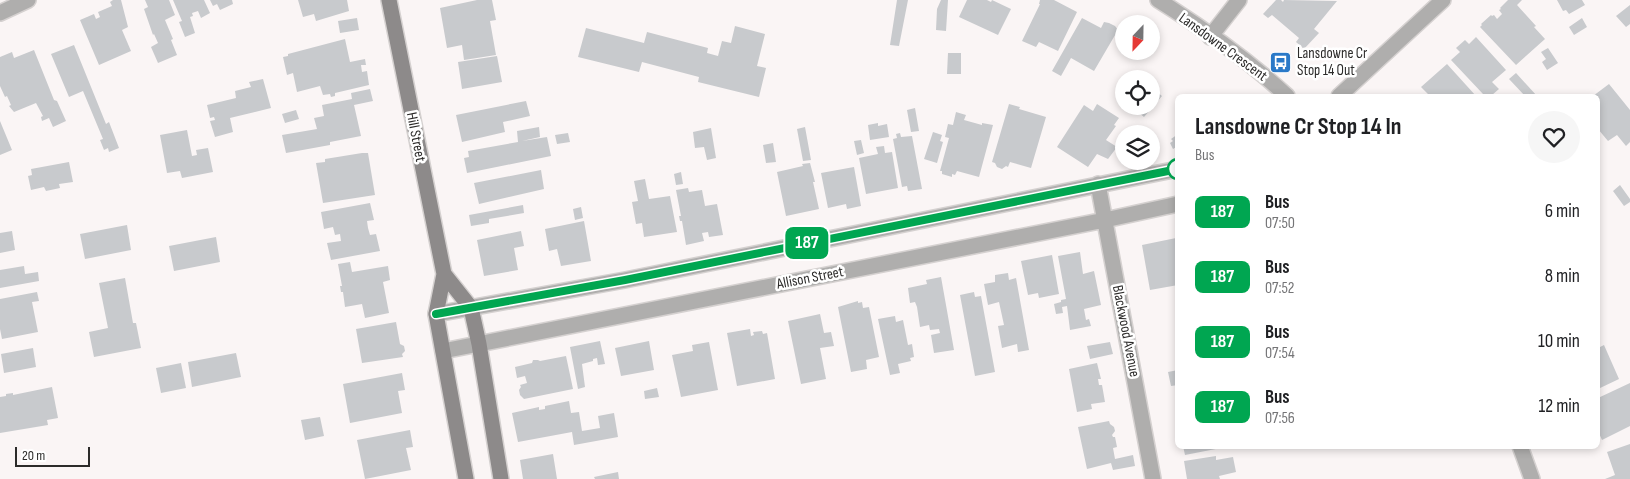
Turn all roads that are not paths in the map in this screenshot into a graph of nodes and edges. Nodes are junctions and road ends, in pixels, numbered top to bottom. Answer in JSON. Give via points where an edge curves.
{"nodes":[{"id":1,"x":28,"y":0,"type":"edge"},
{"id":2,"x":389,"y":0,"type":"edge"},
{"id":3,"x":1158,"y":0,"type":"edge"},
{"id":4,"x":1239,"y":0,"type":"edge"},
{"id":5,"x":1442,"y":0,"type":"edge"},
{"id":6,"x":0,"y":13,"type":"edge"},
{"id":7,"x":1210,"y":36,"type":"junction"},
{"id":8,"x":1285,"y":94,"type":"edge"},
{"id":9,"x":1342,"y":94,"type":"edge"},
{"id":10,"x":1175,"y":170,"type":"edge"},
{"id":11,"x":1098,"y":184,"type":"junction"},
{"id":12,"x":1175,"y":205,"type":"edge"},
{"id":13,"x":1105,"y":220,"type":"junction"},
{"id":14,"x":444,"y":274,"type":"junction"},
{"id":15,"x":471,"y":308,"type":"junction"},
{"id":16,"x":436,"y":314,"type":"junction"},
{"id":17,"x":479,"y":344,"type":"junction"},
{"id":18,"x":443,"y":351,"type":"junction"},
{"id":19,"x":1521,"y":449,"type":"edge"},
{"id":20,"x":466,"y":479,"type":"edge"},
{"id":21,"x":501,"y":479,"type":"edge"},
{"id":22,"x":1153,"y":479,"type":"edge"},
{"id":23,"x":1532,"y":479,"type":"edge"}],
"edges":[{"from":1,"to":6,"type":"street"},
{"from":2,"to":14,"type":"street","name":"Hill Street"},
{"from":3,"to":7,"type":"street","name":"Lansdowne Crescent"},
{"from":4,"to":7,"type":"street"},
{"from":5,"to":9,"type":"street"},
{"from":7,"to":8,"type":"street","name":"Lansdowne Crescent"},
{"from":10,"to":11,"type":"street"},
{"from":11,"to":13,"type":"street","name":"Blackwood Avenue"},
{"from":11,"to":15,"type":"street"},
{"from":12,"to":13,"type":"street","name":"Allison Street"},
{"from":13,"to":17,"type":"street","name":"Allison Street"},
{"from":13,"to":22,"type":"street","name":"Blackwood Avenue"},
{"from":14,"to":15,"type":"street","name":"Hill Street"},
{"from":14,"to":16,"type":"street","name":"Hill Street"},
{"from":15,"to":16,"type":"street"},
{"from":15,"to":17,"type":"street","name":"Hill Street"},
{"from":16,"to":18,"type":"street","name":"Hill Street"},
{"from":17,"to":18,"type":"street","name":"Allison Street"},
{"from":17,"to":21,"type":"street","name":"Hill Street"},
{"from":18,"to":20,"type":"street","name":"Hill Street"},
{"from":19,"to":23,"type":"street"}]}
